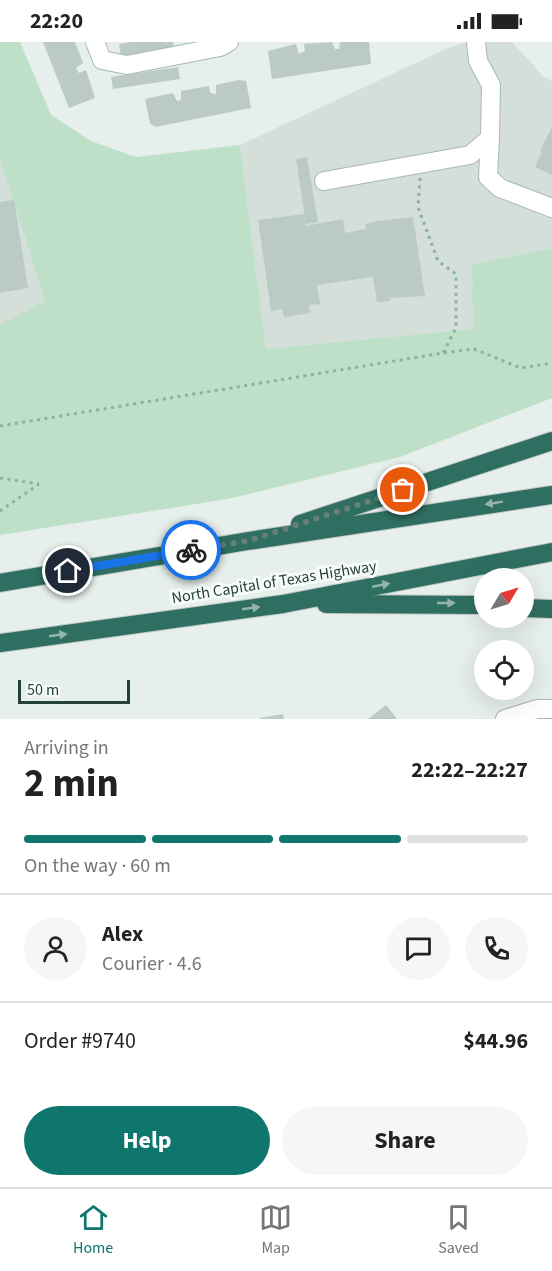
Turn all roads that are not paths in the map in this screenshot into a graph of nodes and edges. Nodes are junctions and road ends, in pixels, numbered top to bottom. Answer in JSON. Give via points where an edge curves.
{"nodes":[{"id":1,"x":95,"y":42,"type":"edge"},
{"id":2,"x":229,"y":42,"type":"edge"},
{"id":3,"x":476,"y":42,"type":"edge"},
{"id":4,"x":490,"y":138,"type":"junction"},
{"id":5,"x":324,"y":181,"type":"dead end"},
{"id":6,"x":552,"y":208,"type":"edge"},
{"id":7,"x":552,"y":441,"type":"edge"},
{"id":8,"x":552,"y":495,"type":"edge"},
{"id":9,"x":248,"y":541,"type":"junction"},
{"id":10,"x":552,"y":552,"type":"edge"},
{"id":11,"x":0,"y":583,"type":"edge"},
{"id":12,"x":283,"y":604,"type":"junction"},
{"id":13,"x":474,"y":605,"type":"edge"},
{"id":14,"x":534,"y":608,"type":"edge"},
{"id":15,"x":552,"y":609,"type":"edge"},
{"id":16,"x":0,"y":643,"type":"edge"},
{"id":17,"x":552,"y":709,"type":"edge"},
{"id":18,"x":505,"y":719,"type":"edge"}],
"edges":[{"from":1,"to":2,"type":"street","via":[[102,60],[127,65]]},
{"from":3,"to":4,"type":"street","via":[[478,61],[491,85]]},
{"from":4,"to":5,"type":"street","via":[[470,155]]},
{"from":4,"to":6,"type":"street","via":[[488,177],[500,188]]},
{"from":7,"to":9,"type":"highway"},
{"from":8,"to":9,"type":"highway","one_way":true},
{"from":9,"to":11,"type":"highway"},
{"from":12,"to":10,"type":"highway","name":"North Capital of Texas Highway","one_way":true},
{"from":12,"to":13,"type":"highway","one_way":true},
{"from":16,"to":12,"type":"highway","name":"North Capital of Texas Highway","one_way":true},
{"from":14,"to":15,"type":"highway"},
{"from":17,"to":18,"type":"street","via":[[537,709]]}]}
